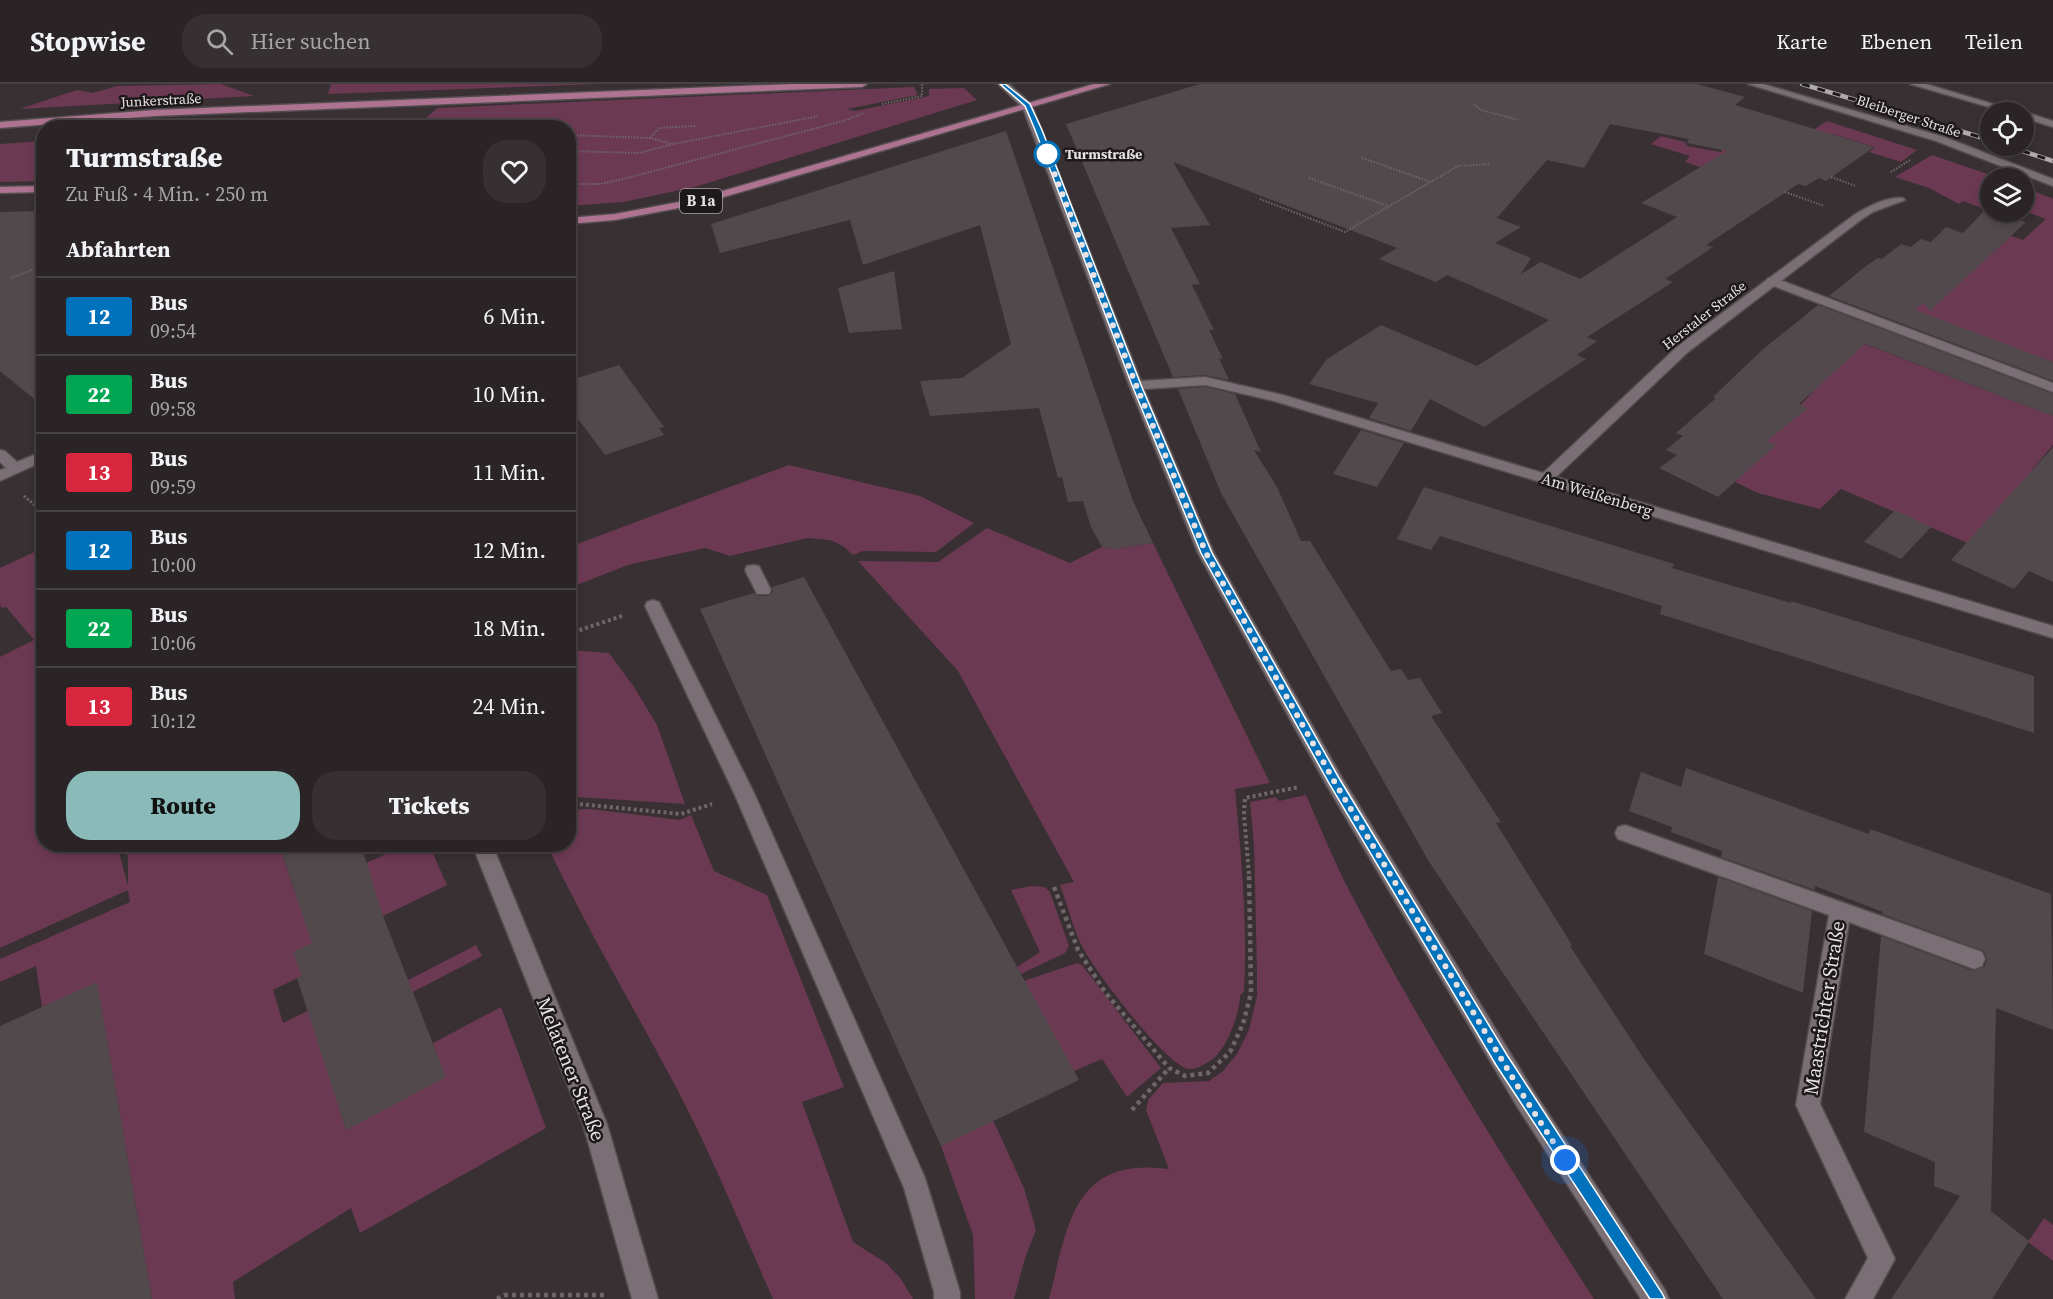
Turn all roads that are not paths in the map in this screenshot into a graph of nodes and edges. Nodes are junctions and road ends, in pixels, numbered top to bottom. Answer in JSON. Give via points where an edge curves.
{"nodes":[{"id":1,"x":862,"y":84,"type":"edge"},
{"id":2,"x":1003,"y":84,"type":"edge"},
{"id":3,"x":1105,"y":84,"type":"edge"},
{"id":4,"x":1753,"y":84,"type":"edge"},
{"id":5,"x":1915,"y":84,"type":"edge"},
{"id":6,"x":1980,"y":102,"type":"edge"},
{"id":7,"x":1027,"y":106,"type":"junction"},
{"id":8,"x":2034,"y":118,"type":"edge"},
{"id":9,"x":65,"y":120,"type":"edge"},
{"id":10,"x":36,"y":122,"type":"edge"},
{"id":11,"x":2053,"y":124,"type":"edge"},
{"id":12,"x":0,"y":125,"type":"edge"},
{"id":13,"x":2053,"y":183,"type":"edge"},
{"id":14,"x":36,"y":189,"type":"edge"},
{"id":15,"x":0,"y":190,"type":"edge"},
{"id":16,"x":1899,"y":200,"type":"dead end"},
{"id":17,"x":576,"y":220,"type":"edge"},
{"id":18,"x":1772,"y":281,"type":"junction"},
{"id":19,"x":1136,"y":385,"type":"junction"},
{"id":20,"x":2053,"y":388,"type":"edge"},
{"id":21,"x":0,"y":454,"type":"edge"},
{"id":22,"x":36,"y":459,"type":"edge"},
{"id":23,"x":16,"y":469,"type":"junction"},
{"id":24,"x":0,"y":476,"type":"edge"},
{"id":25,"x":1545,"y":479,"type":"junction"},
{"id":26,"x":753,"y":570,"type":"dead end"},
{"id":27,"x":763,"y":590,"type":"dead end"},
{"id":28,"x":653,"y":606,"type":"road end"},
{"id":29,"x":2053,"y":632,"type":"edge"},
{"id":30,"x":1626,"y":833,"type":"dead end"},
{"id":31,"x":485,"y":852,"type":"edge"},
{"id":32,"x":1839,"y":910,"type":"junction"},
{"id":33,"x":1974,"y":959,"type":"dead end"},
{"id":34,"x":644,"y":1297,"type":"edge"},
{"id":35,"x":947,"y":1299,"type":"edge"},
{"id":36,"x":1656,"y":1299,"type":"edge"},
{"id":37,"x":1858,"y":1299,"type":"edge"}],
"edges":[{"from":1,"to":9,"type":"main road","name":"Junkerstraße"},
{"from":2,"to":7,"type":"street"},
{"from":3,"to":7,"type":"main road","number":"B 1a"},
{"from":4,"to":13,"type":"street","name":"Bleiberger Straße","via":[[1940,139]]},
{"from":5,"to":6,"type":"street"},
{"from":7,"to":17,"type":"main road","number":"B 1a","via":[[696,202]]},
{"from":7,"to":19,"type":"street"},
{"from":8,"to":11,"type":"street"},
{"from":10,"to":12,"type":"main road","name":"Junkerstraße"},
{"from":14,"to":15,"type":"main road"},
{"from":16,"to":18,"type":"street","name":"Herstaler Straße","via":[[1858,217]]},
{"from":18,"to":20,"type":"street"},
{"from":18,"to":25,"type":"street","name":"Herstaler Straße","via":[[1683,349]]},
{"from":19,"to":25,"type":"street","name":"Am Weißenberg","via":[[1183,381],[1226,385],[1326,411]]},
{"from":19,"to":36,"type":"street","via":[[1206,553],[1334,781],[1526,1100]]},
{"from":21,"to":23,"type":"street"},
{"from":22,"to":23,"type":"street"},
{"from":23,"to":24,"type":"street"},
{"from":25,"to":29,"type":"street","name":"Am Weißenberg"},
{"from":26,"to":27,"type":"street"},
{"from":28,"to":35,"type":"street","via":[[744,793],[916,1187]]},
{"from":30,"to":32,"type":"street","name":"Maastrichter Straße"},
{"from":31,"to":34,"type":"street","name":"Melatener Straße","via":[[595,1124]]},
{"from":32,"to":33,"type":"street","name":"Maastrichter Straße"},
{"from":32,"to":37,"type":"street","name":"Maastrichter Straße","via":[[1808,1105],[1882,1259]]}]}
